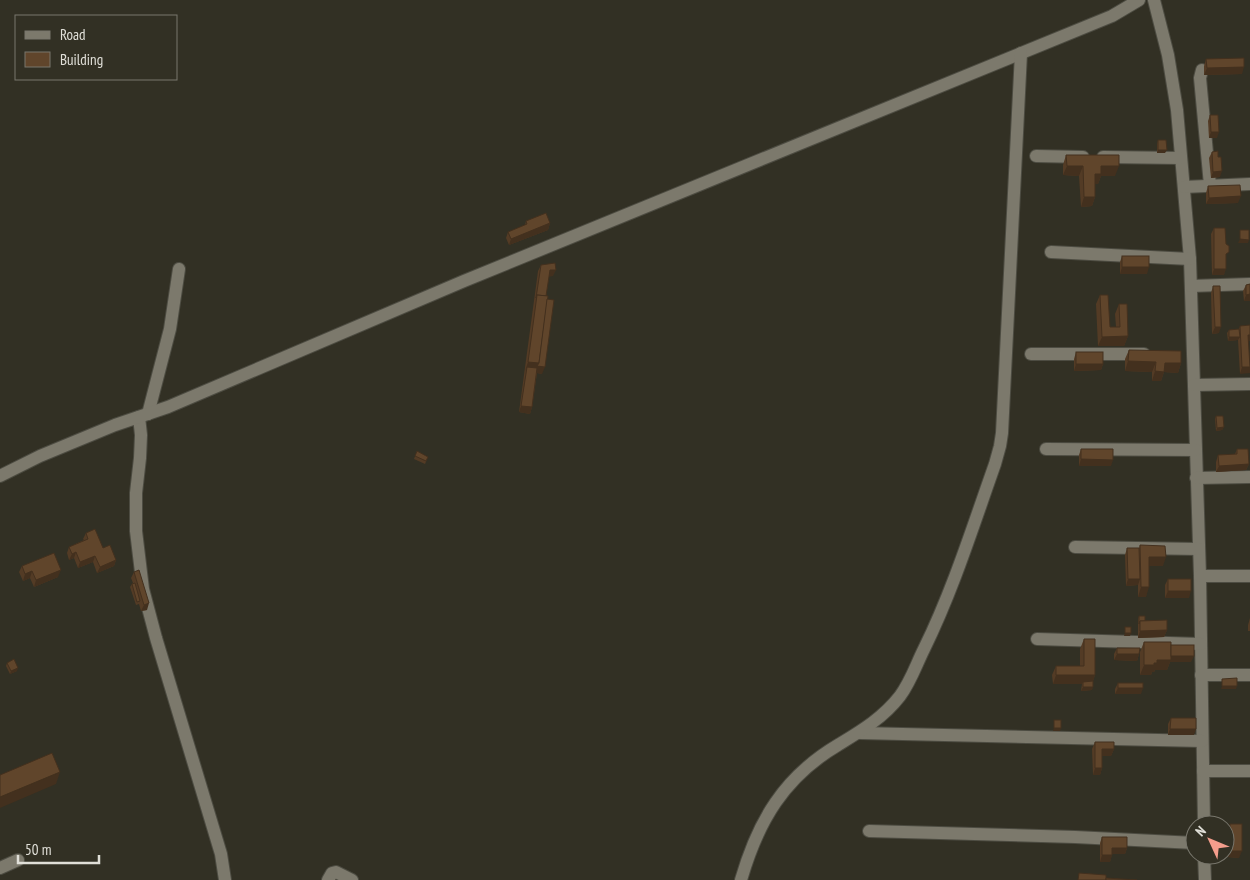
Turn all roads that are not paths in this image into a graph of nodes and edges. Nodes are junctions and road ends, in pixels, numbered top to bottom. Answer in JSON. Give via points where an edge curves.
{"nodes":[{"id":1,"x":1139,"y":0,"type":"edge"},
{"id":2,"x":1154,"y":0,"type":"edge"},
{"id":3,"x":1021,"y":53,"type":"junction"},
{"id":4,"x":1202,"y":70,"type":"dead end"},
{"id":5,"x":1036,"y":156,"type":"dead end"},
{"id":6,"x":1181,"y":158,"type":"junction"},
{"id":7,"x":1250,"y":184,"type":"edge"},
{"id":8,"x":1210,"y":185,"type":"junction"},
{"id":9,"x":1184,"y":186,"type":"junction"},
{"id":10,"x":1051,"y":252,"type":"dead end"},
{"id":11,"x":1190,"y":259,"type":"junction"},
{"id":12,"x":179,"y":269,"type":"dead end"},
{"id":13,"x":1250,"y":284,"type":"edge"},
{"id":14,"x":1191,"y":286,"type":"junction"},
{"id":15,"x":1031,"y":354,"type":"dead end"},
{"id":16,"x":1155,"y":354,"type":"edge"},
{"id":17,"x":1250,"y":384,"type":"edge"},
{"id":18,"x":1194,"y":385,"type":"junction"},
{"id":19,"x":143,"y":415,"type":"junction"},
{"id":20,"x":1046,"y":450,"type":"dead end"},
{"id":21,"x":1196,"y":450,"type":"junction"},
{"id":22,"x":0,"y":476,"type":"edge"},
{"id":23,"x":1250,"y":477,"type":"edge"},
{"id":24,"x":1196,"y":478,"type":"junction"},
{"id":25,"x":1075,"y":547,"type":"dead end"},
{"id":26,"x":1199,"y":550,"type":"junction"},
{"id":27,"x":1200,"y":576,"type":"junction"},
{"id":28,"x":1250,"y":576,"type":"edge"},
{"id":29,"x":1037,"y":639,"type":"dead end"},
{"id":30,"x":1201,"y":644,"type":"junction"},
{"id":31,"x":1201,"y":675,"type":"junction"},
{"id":32,"x":1250,"y":675,"type":"edge"},
{"id":33,"x":860,"y":733,"type":"junction"},
{"id":34,"x":1202,"y":741,"type":"junction"},
{"id":35,"x":1203,"y":771,"type":"junction"},
{"id":36,"x":1250,"y":771,"type":"edge"},
{"id":37,"x":1204,"y":815,"type":"edge"},
{"id":38,"x":869,"y":831,"type":"dead end"},
{"id":39,"x":1185,"y":842,"type":"edge"},
{"id":40,"x":18,"y":860,"type":"dead end"},
{"id":41,"x":1204,"y":865,"type":"edge"},
{"id":42,"x":0,"y":868,"type":"edge"},
{"id":43,"x":225,"y":880,"type":"edge"},
{"id":44,"x":328,"y":880,"type":"edge"},
{"id":45,"x":352,"y":880,"type":"edge"},
{"id":46,"x":741,"y":880,"type":"edge"},
{"id":47,"x":1205,"y":880,"type":"edge"}],
"edges":[{"from":1,"to":3,"type":"street","via":[[1112,16]]},
{"from":2,"to":6,"type":"street","via":[[1178,110]]},
{"from":3,"to":19,"type":"street"},
{"from":3,"to":33,"type":"street","via":[[1000,446],[961,559],[912,678],[882,716]]},
{"from":4,"to":8,"type":"street","via":[[1200,78]]},
{"from":5,"to":6,"type":"street"},
{"from":6,"to":9,"type":"street"},
{"from":7,"to":8,"type":"street"},
{"from":8,"to":9,"type":"street"},
{"from":9,"to":11,"type":"street"},
{"from":10,"to":11,"type":"street"},
{"from":11,"to":14,"type":"street"},
{"from":12,"to":19,"type":"street","via":[[170,329]]},
{"from":13,"to":14,"type":"street"},
{"from":14,"to":18,"type":"street","via":[[1188,354]]},
{"from":15,"to":16,"type":"street"},
{"from":17,"to":18,"type":"street"},
{"from":18,"to":21,"type":"street"},
{"from":19,"to":22,"type":"street","via":[[40,456]]},
{"from":19,"to":43,"type":"street","via":[[136,493],[136,531],[143,589],[221,854]]},
{"from":20,"to":21,"type":"street"},
{"from":21,"to":24,"type":"street"},
{"from":23,"to":24,"type":"street"},
{"from":24,"to":26,"type":"street"},
{"from":25,"to":26,"type":"street"},
{"from":26,"to":27,"type":"street"},
{"from":27,"to":28,"type":"street"},
{"from":27,"to":30,"type":"street"},
{"from":29,"to":30,"type":"street"},
{"from":30,"to":31,"type":"street"},
{"from":31,"to":32,"type":"street"},
{"from":31,"to":34,"type":"street"},
{"from":33,"to":34,"type":"street"},
{"from":33,"to":46,"type":"street","via":[[814,762],[773,804],[748,856]]},
{"from":34,"to":35,"type":"street"},
{"from":35,"to":36,"type":"street"},
{"from":35,"to":37,"type":"street"},
{"from":38,"to":39,"type":"street"},
{"from":40,"to":42,"type":"street"},
{"from":41,"to":47,"type":"street"},
{"from":44,"to":45,"type":"street","via":[[336,872]]}]}
